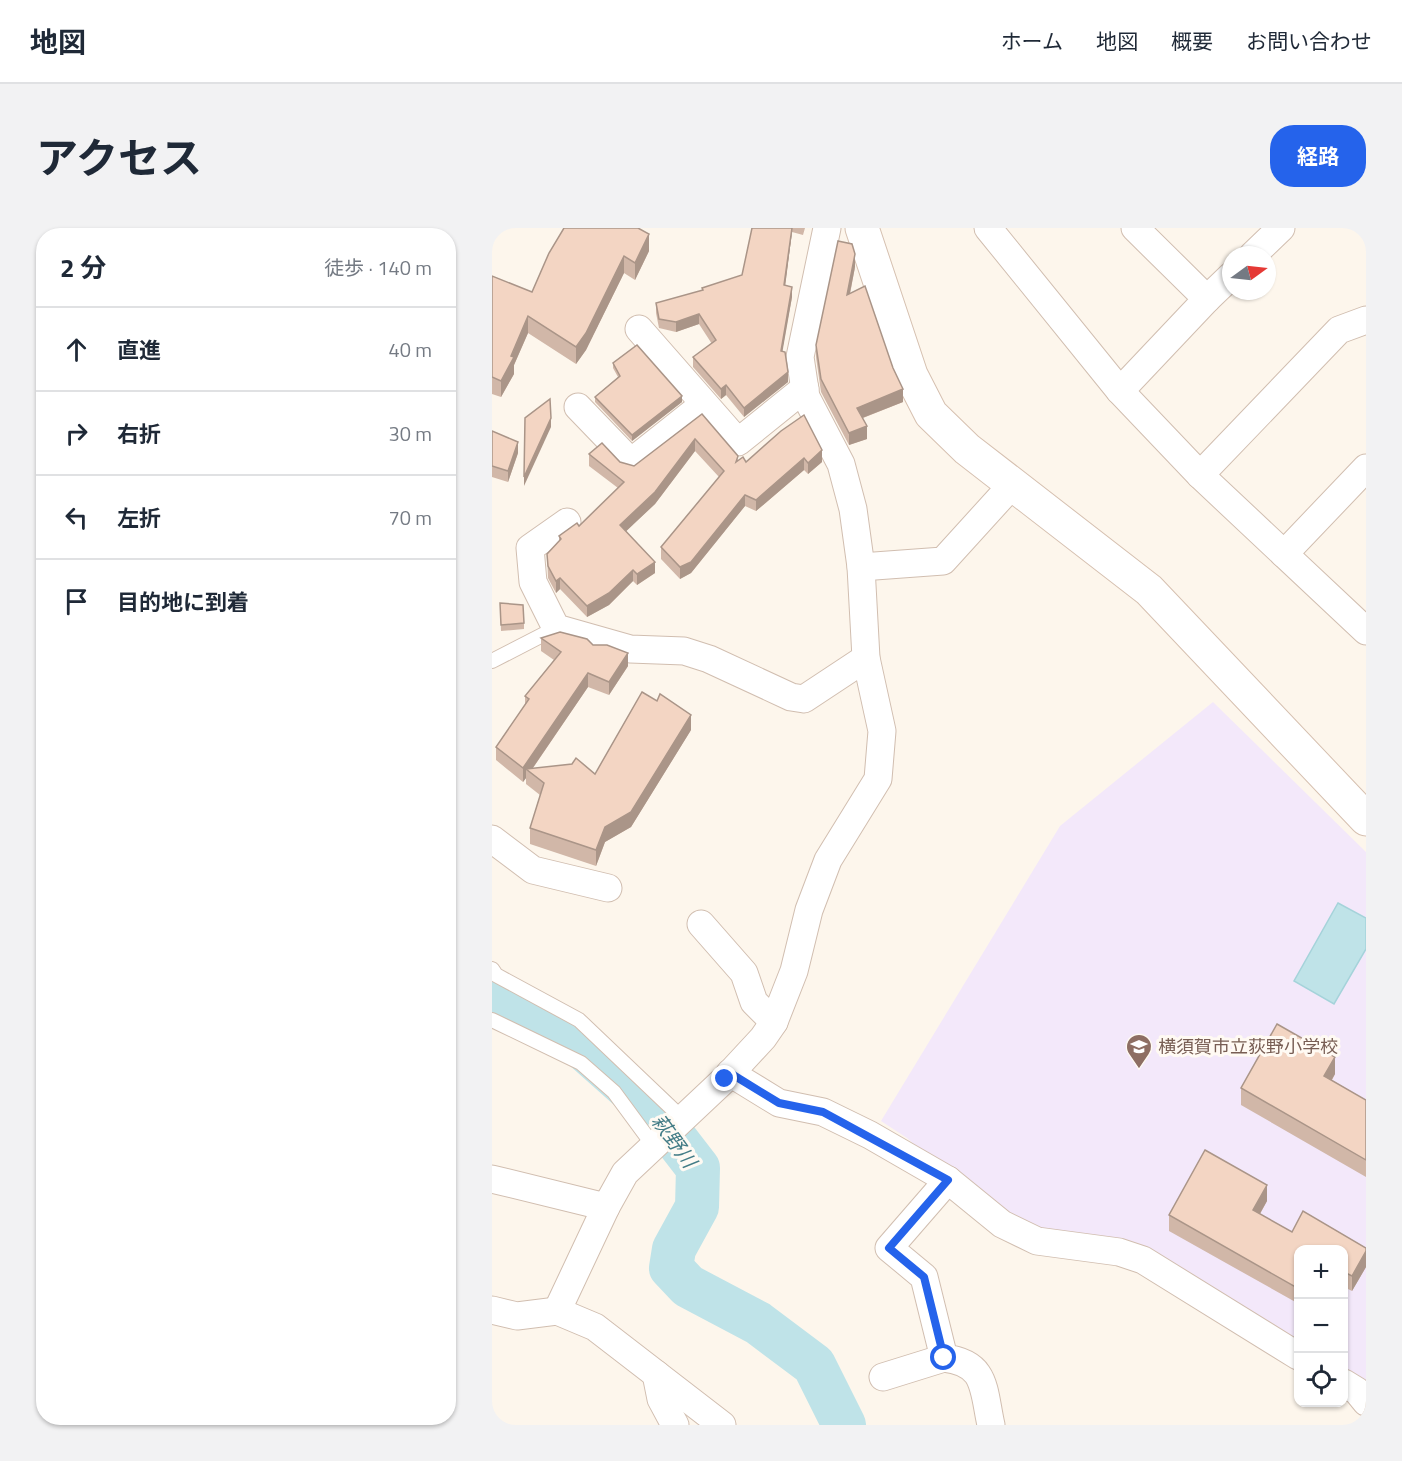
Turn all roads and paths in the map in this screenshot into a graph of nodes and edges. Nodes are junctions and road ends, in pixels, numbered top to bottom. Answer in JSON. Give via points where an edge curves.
{"nodes":[{"id":1,"x":827,"y":228,"type":"edge"},
{"id":2,"x":862,"y":228,"type":"edge"},
{"id":3,"x":988,"y":228,"type":"edge"},
{"id":4,"x":1135,"y":228,"type":"edge"},
{"id":5,"x":1281,"y":228,"type":"edge"},
{"id":6,"x":1262,"y":246,"type":"edge"},
{"id":7,"x":1222,"y":285,"type":"edge"},
{"id":8,"x":1207,"y":299,"type":"junction"},
{"id":9,"x":1366,"y":320,"type":"edge"},
{"id":10,"x":639,"y":329,"type":"dead end"},
{"id":11,"x":805,"y":388,"type":"junction"},
{"id":12,"x":1120,"y":391,"type":"junction"},
{"id":13,"x":704,"y":404,"type":"junction"},
{"id":14,"x":578,"y":407,"type":"dead end"},
{"id":15,"x":1366,"y":468,"type":"edge"},
{"id":16,"x":1200,"y":475,"type":"junction"},
{"id":17,"x":1012,"y":485,"type":"junction"},
{"id":18,"x":567,"y":522,"type":"dead end"},
{"id":19,"x":1284,"y":554,"type":"junction"},
{"id":20,"x":861,"y":567,"type":"junction"},
{"id":21,"x":556,"y":628,"type":"junction"},
{"id":22,"x":1366,"y":630,"type":"edge"},
{"id":23,"x":866,"y":658,"type":"junction"},
{"id":24,"x":492,"y":661,"type":"edge"},
{"id":25,"x":1366,"y":819,"type":"edge"},
{"id":26,"x":492,"y":839,"type":"edge"},
{"id":27,"x":608,"y":888,"type":"dead end"},
{"id":28,"x":701,"y":924,"type":"dead end"},
{"id":29,"x":492,"y":969,"type":"edge"},
{"id":30,"x":492,"y":1020,"type":"edge"},
{"id":31,"x":774,"y":1022,"type":"junction"},
{"id":32,"x":730,"y":1073,"type":"junction"},
{"id":33,"x":683,"y":1119,"type":"junction"},
{"id":34,"x":653,"y":1145,"type":"junction"},
{"id":35,"x":492,"y":1179,"type":"edge"},
{"id":36,"x":948,"y":1180,"type":"junction"},
{"id":37,"x":606,"y":1207,"type":"junction"},
{"id":38,"x":557,"y":1311,"type":"junction"},
{"id":39,"x":504,"y":1313,"type":"edge"},
{"id":40,"x":492,"y":1328,"type":"edge"},
{"id":41,"x":1294,"y":1353,"type":"edge"},
{"id":42,"x":944,"y":1358,"type":"junction"},
{"id":43,"x":656,"y":1374,"type":"junction"},
{"id":44,"x":884,"y":1377,"type":"dead end"},
{"id":45,"x":1348,"y":1385,"type":"edge"},
{"id":46,"x":1366,"y":1401,"type":"edge"},
{"id":47,"x":675,"y":1425,"type":"edge"},
{"id":48,"x":722,"y":1425,"type":"edge"},
{"id":49,"x":991,"y":1425,"type":"edge"}],
"edges":[{"from":1,"to":11,"type":"street","via":[[801,357]]},
{"from":2,"to":17,"type":"street","via":[[911,375],[931,414]]},
{"from":3,"to":12,"type":"street"},
{"from":4,"to":8,"type":"street"},
{"from":5,"to":6,"type":"street"},
{"from":7,"to":8,"type":"street"},
{"from":8,"to":12,"type":"street"},
{"from":9,"to":16,"type":"street","via":[[1339,330]]},
{"from":10,"to":13,"type":"street"},
{"from":11,"to":13,"type":"street","via":[[738,442]]},
{"from":11,"to":20,"type":"street","via":[[841,464],[853,509]]},
{"from":12,"to":16,"type":"street"},
{"from":13,"to":14,"type":"street","via":[[630,462]]},
{"from":15,"to":19,"type":"street"},
{"from":16,"to":19,"type":"street"},
{"from":17,"to":20,"type":"street","via":[[943,561]]},
{"from":17,"to":25,"type":"street","via":[[1149,590]]},
{"from":18,"to":21,"type":"street","via":[[530,548],[533,582]]},
{"from":19,"to":22,"type":"street"},
{"from":20,"to":23,"type":"street"},
{"from":21,"to":23,"type":"street","via":[[630,649],[684,651],[790,697],[804,699]]},
{"from":21,"to":24,"type":"lane"},
{"from":23,"to":31,"type":"street","via":[[882,731],[878,779],[828,860]]},
{"from":26,"to":27,"type":"street","via":[[533,870]]},
{"from":28,"to":31,"type":"street","via":[[744,973],[754,1002]]},
{"from":29,"to":33,"type":"lane","via":[[496,975],[579,1020]]},
{"from":30,"to":34,"type":"lane","via":[[581,1063],[614,1092]]},
{"from":31,"to":32,"type":"street"},
{"from":32,"to":33,"type":"street"},
{"from":32,"to":36,"type":"street","via":[[779,1103],[823,1112]]},
{"from":33,"to":34,"type":"street"},
{"from":34,"to":37,"type":"street","via":[[625,1173]]},
{"from":35,"to":37,"type":"street"},
{"from":36,"to":41,"type":"street","via":[[1002,1224],[1037,1241],[1119,1252],[1143,1260]]},
{"from":36,"to":42,"type":"street","via":[[889,1248],[924,1277]]},
{"from":37,"to":38,"type":"street"},
{"from":38,"to":39,"type":"street"},
{"from":38,"to":43,"type":"street","via":[[595,1327]]},
{"from":39,"to":40,"type":"street"},
{"from":42,"to":44,"type":"street"},
{"from":42,"to":49,"type":"street","via":[[962,1360],[979,1374]]},
{"from":43,"to":47,"type":"street","via":[[660,1399]]},
{"from":43,"to":48,"type":"street"},
{"from":45,"to":46,"type":"street"}]}
